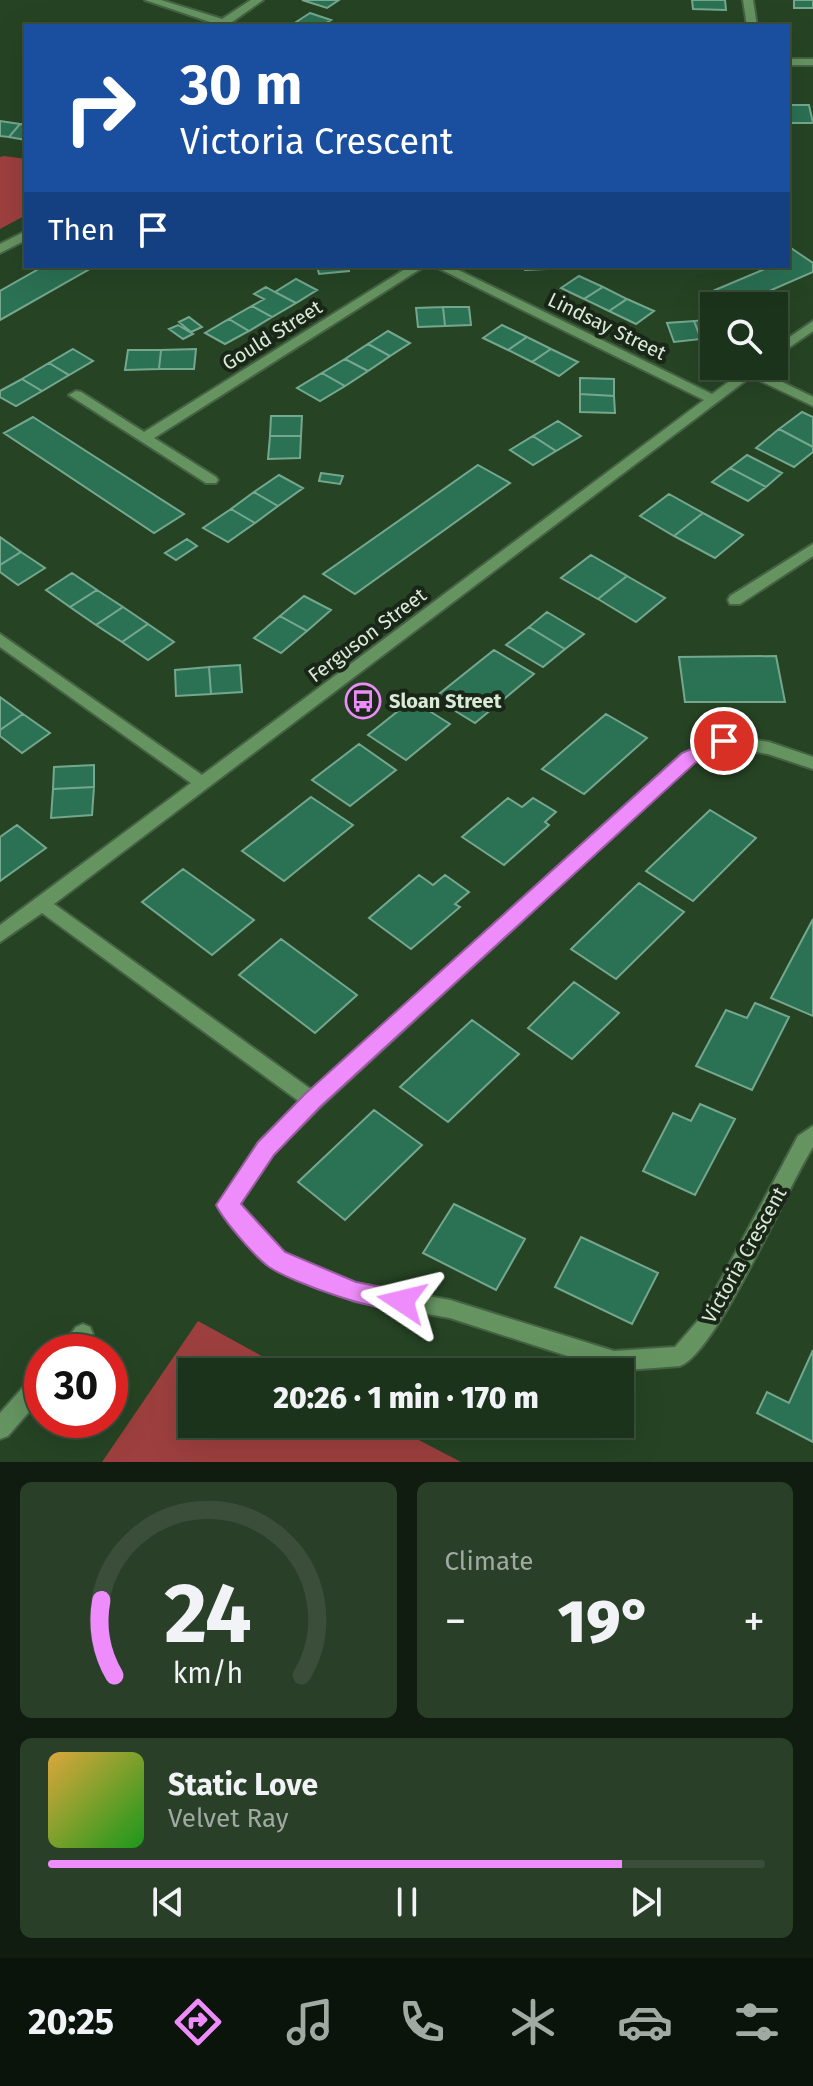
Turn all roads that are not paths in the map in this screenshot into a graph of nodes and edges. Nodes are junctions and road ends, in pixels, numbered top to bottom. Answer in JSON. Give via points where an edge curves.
{"nodes":[{"id":1,"x":150,"y":0,"type":"edge"},
{"id":2,"x":258,"y":0,"type":"edge"},
{"id":3,"x":748,"y":0,"type":"edge"},
{"id":4,"x":229,"y":24,"type":"edge"},
{"id":5,"x":752,"y":24,"type":"edge"},
{"id":6,"x":790,"y":62,"type":"edge"},
{"id":7,"x":813,"y":62,"type":"edge"},
{"id":8,"x":24,"y":236,"type":"edge"},
{"id":9,"x":0,"y":249,"type":"edge"},
{"id":10,"x":416,"y":268,"type":"edge"},
{"id":11,"x":444,"y":268,"type":"edge"},
{"id":12,"x":813,"y":325,"type":"edge"},
{"id":13,"x":788,"y":344,"type":"edge"},
{"id":14,"x":740,"y":380,"type":"edge"},
{"id":15,"x":774,"y":380,"type":"edge"},
{"id":16,"x":76,"y":395,"type":"dead end"},
{"id":17,"x":714,"y":400,"type":"junction"},
{"id":18,"x":813,"y":402,"type":"edge"},
{"id":19,"x":145,"y":437,"type":"junction"},
{"id":20,"x":211,"y":480,"type":"dead end"},
{"id":21,"x":813,"y":549,"type":"edge"},
{"id":22,"x":735,"y":600,"type":"dead end"},
{"id":23,"x":0,"y":639,"type":"edge"},
{"id":24,"x":813,"y":763,"type":"edge"},
{"id":25,"x":202,"y":783,"type":"junction"},
{"id":26,"x":42,"y":904,"type":"junction"},
{"id":27,"x":0,"y":935,"type":"edge"},
{"id":28,"x":313,"y":1101,"type":"junction"},
{"id":29,"x":813,"y":1134,"type":"edge"},
{"id":30,"x":24,"y":1402,"type":"edge"},
{"id":31,"x":0,"y":1429,"type":"edge"}],
"edges":[{"from":1,"to":4,"type":"street"},
{"from":2,"to":4,"type":"street"},
{"from":3,"to":5,"type":"street"},
{"from":6,"to":7,"type":"street"},
{"from":8,"to":9,"type":"street"},
{"from":10,"to":19,"type":"street","name":"Gould Street"},
{"from":11,"to":17,"type":"street","name":"Lindsay Street"},
{"from":12,"to":13,"type":"street"},
{"from":14,"to":17,"type":"street","name":"Ferguson Street"},
{"from":15,"to":18,"type":"street"},
{"from":16,"to":19,"type":"street"},
{"from":17,"to":25,"type":"street","name":"Ferguson Street"},
{"from":19,"to":20,"type":"street"},
{"from":21,"to":22,"type":"street"},
{"from":23,"to":25,"type":"street"},
{"from":24,"to":28,"type":"street","name":"Victoria Crescent","via":[[769,748],[724,741],[688,758]]},
{"from":25,"to":26,"type":"street","name":"Ferguson Street"},
{"from":26,"to":27,"type":"street","name":"Ferguson Street"},
{"from":26,"to":28,"type":"street"},
{"from":28,"to":29,"type":"street","name":"Victoria Crescent","via":[[266,1148],[228,1205],[277,1259],[354,1292],[450,1309],[614,1361],[680,1356],[708,1324]]},
{"from":30,"to":31,"type":"street"}]}
